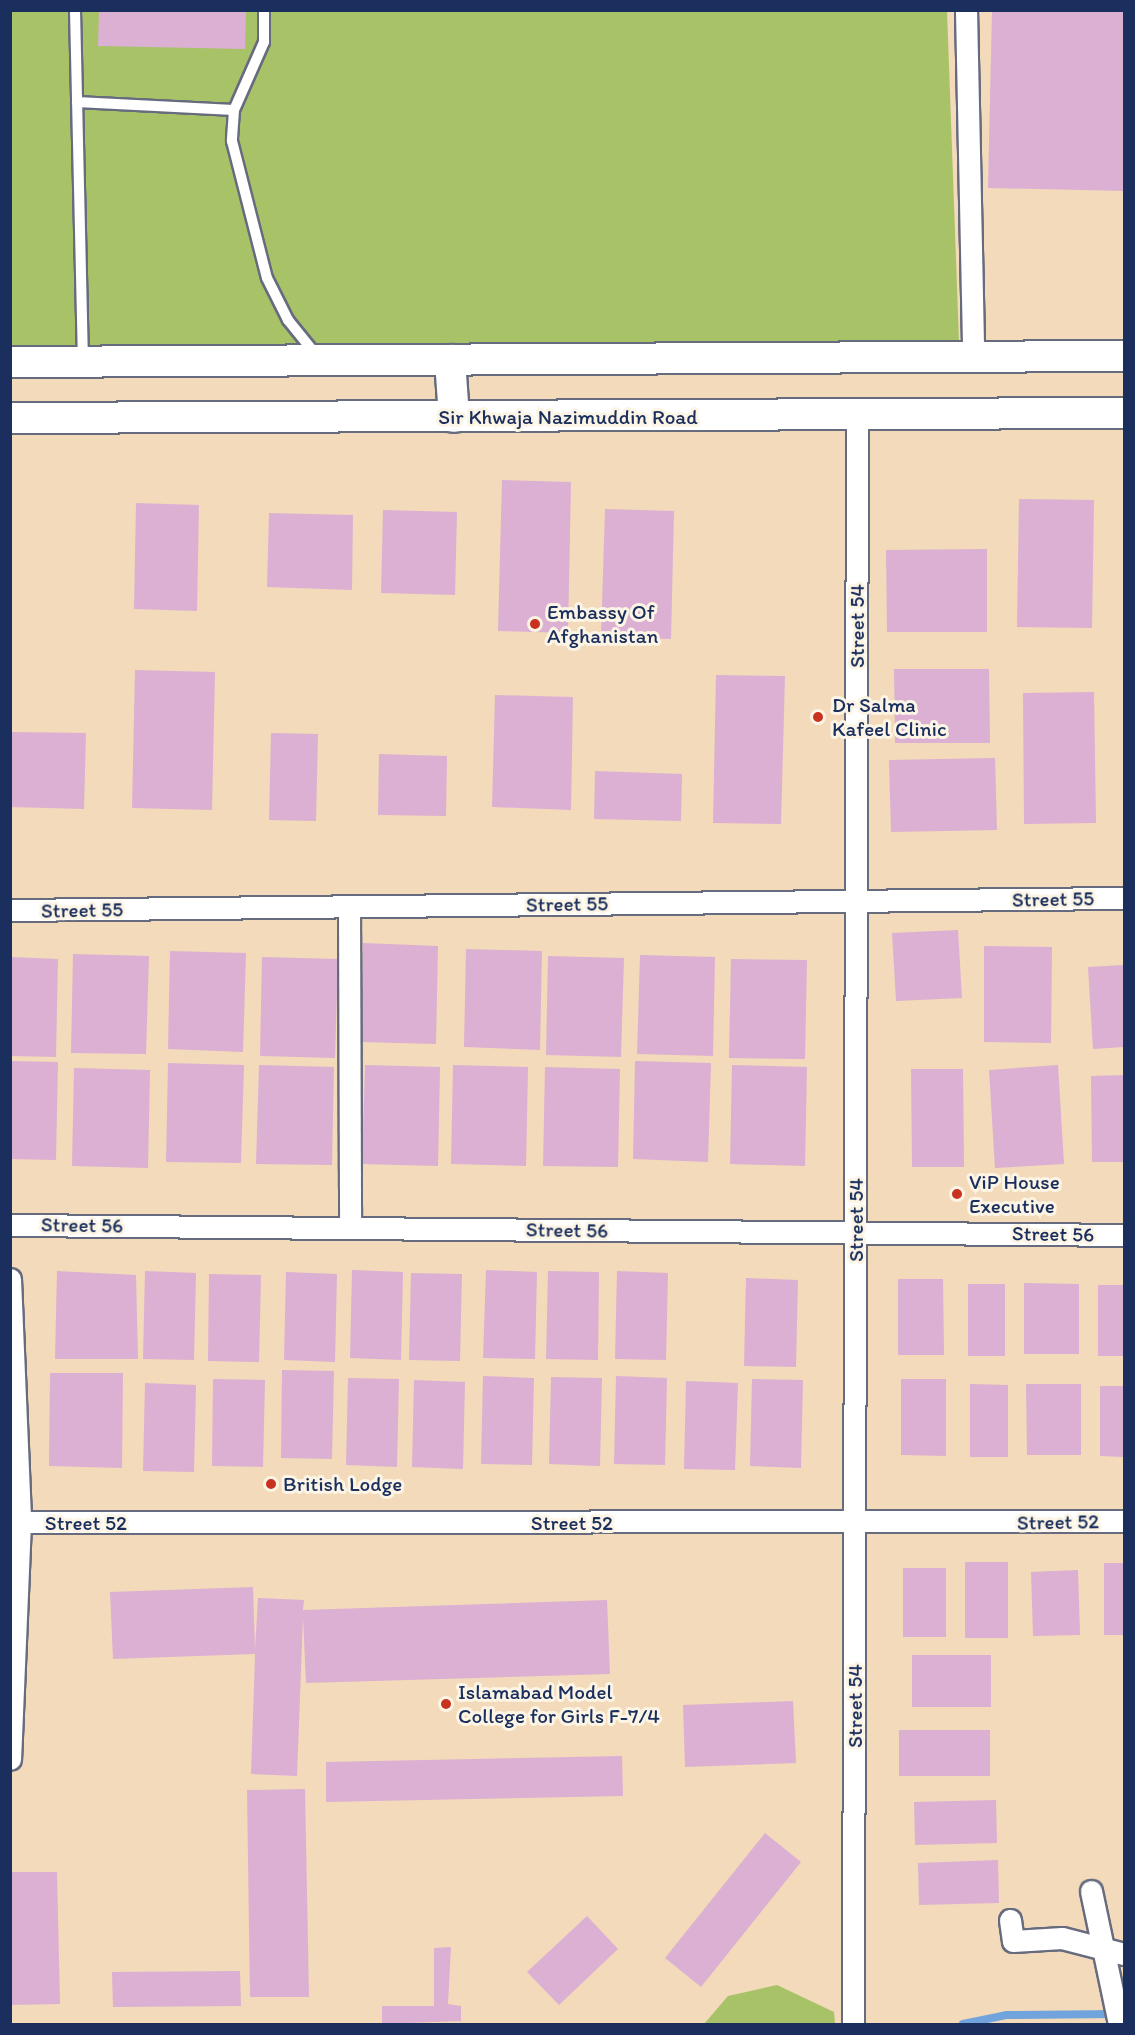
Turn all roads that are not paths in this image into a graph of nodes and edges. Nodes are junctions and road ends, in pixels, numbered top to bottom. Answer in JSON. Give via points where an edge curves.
{"nodes":[{"id":1,"x":75,"y":10,"type":"edge"},
{"id":2,"x":264,"y":10,"type":"edge"},
{"id":3,"x":966,"y":10,"type":"edge"},
{"id":4,"x":77,"y":102,"type":"junction"},
{"id":5,"x":234,"y":110,"type":"junction"},
{"id":6,"x":1125,"y":356,"type":"edge"},
{"id":7,"x":974,"y":357,"type":"junction"},
{"id":8,"x":450,"y":360,"type":"junction"},
{"id":9,"x":321,"y":361,"type":"junction"},
{"id":10,"x":10,"y":362,"type":"edge"},
{"id":11,"x":83,"y":362,"type":"junction"},
{"id":12,"x":1125,"y":412,"type":"edge"},
{"id":13,"x":857,"y":416,"type":"junction"},
{"id":14,"x":454,"y":417,"type":"junction"},
{"id":15,"x":10,"y":418,"type":"edge"},
{"id":16,"x":1125,"y":898,"type":"edge"},
{"id":17,"x":857,"y":901,"type":"junction"},
{"id":18,"x":350,"y":906,"type":"junction"},
{"id":19,"x":10,"y":910,"type":"edge"},
{"id":20,"x":10,"y":1225,"type":"edge"},
{"id":21,"x":350,"y":1228,"type":"junction"},
{"id":22,"x":856,"y":1232,"type":"junction"},
{"id":23,"x":1125,"y":1235,"type":"edge"},
{"id":24,"x":10,"y":1279,"type":"edge"},
{"id":25,"x":1125,"y":1521,"type":"edge"},
{"id":26,"x":20,"y":1522,"type":"junction"},
{"id":27,"x":857,"y":1523,"type":"junction"},
{"id":28,"x":10,"y":1759,"type":"edge"},
{"id":29,"x":1090,"y":1891,"type":"dead end"},
{"id":30,"x":1010,"y":1920,"type":"dead end"},
{"id":31,"x":1114,"y":1953,"type":"edge"},
{"id":32,"x":1118,"y":2017,"type":"edge"},
{"id":33,"x":853,"y":2025,"type":"edge"}],
"edges":[{"from":1,"to":4,"type":"lane"},
{"from":2,"to":5,"type":"lane","via":[[264,42]]},
{"from":3,"to":7,"type":"street"},
{"from":4,"to":5,"type":"lane"},
{"from":4,"to":11,"type":"lane"},
{"from":5,"to":9,"type":"lane","via":[[232,141],[267,278],[288,320]]},
{"from":6,"to":7,"type":"main road"},
{"from":7,"to":8,"type":"main road"},
{"from":8,"to":9,"type":"main road"},
{"from":8,"to":14,"type":"main road"},
{"from":9,"to":11,"type":"main road"},
{"from":10,"to":11,"type":"main road"},
{"from":12,"to":13,"type":"main road","name":"Sir Khwaja Nazimuddin Road"},
{"from":13,"to":14,"type":"main road","name":"Sir Khwaja Nazimuddin Road"},
{"from":13,"to":17,"type":"street","name":"Street 54"},
{"from":14,"to":15,"type":"main road","name":"Sir Khwaja Nazimuddin Road"},
{"from":16,"to":17,"type":"street","name":"Street 55"},
{"from":17,"to":18,"type":"street","name":"Street 55"},
{"from":17,"to":22,"type":"street","name":"Street 54"},
{"from":18,"to":19,"type":"street","name":"Street 55"},
{"from":18,"to":21,"type":"street"},
{"from":20,"to":21,"type":"street","name":"Street 56"},
{"from":21,"to":22,"type":"street","name":"Street 56"},
{"from":22,"to":23,"type":"street","name":"Street 56"},
{"from":22,"to":27,"type":"street","name":"Street 54"},
{"from":24,"to":26,"type":"street"},
{"from":25,"to":27,"type":"street","name":"Street 52"},
{"from":26,"to":27,"type":"street","name":"Street 52"},
{"from":26,"to":28,"type":"street"},
{"from":27,"to":33,"type":"street","name":"Street 54"},
{"from":29,"to":31,"type":"street"},
{"from":30,"to":31,"type":"street","via":[[1013,1941],[1062,1938],[1095,1944]]},
{"from":31,"to":32,"type":"street"}]}
